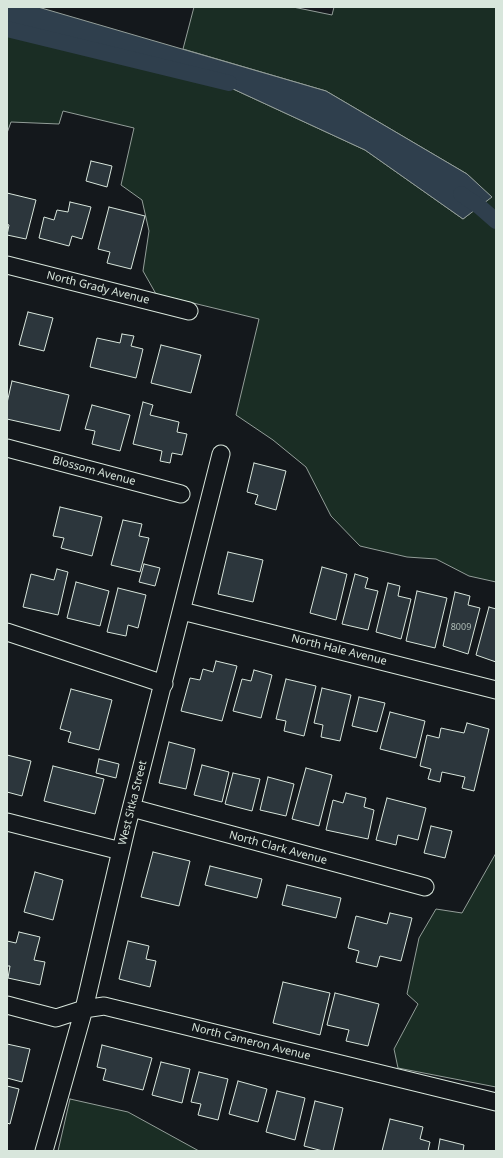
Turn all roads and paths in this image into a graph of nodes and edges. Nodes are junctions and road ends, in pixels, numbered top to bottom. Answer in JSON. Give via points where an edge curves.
{"nodes":[{"id":1,"x":7,"y":265,"type":"edge"},
{"id":2,"x":189,"y":311,"type":"dead end"},
{"id":3,"x":7,"y":448,"type":"edge"},
{"id":4,"x":221,"y":454,"type":"dead end"},
{"id":5,"x":181,"y":494,"type":"dead end"},
{"id":6,"x":182,"y":611,"type":"junction"},
{"id":7,"x":7,"y":632,"type":"edge"},
{"id":8,"x":164,"y":684,"type":"junction"},
{"id":9,"x":496,"y":690,"type":"edge"},
{"id":10,"x":132,"y":808,"type":"junction"},
{"id":11,"x":7,"y":822,"type":"edge"},
{"id":12,"x":121,"y":851,"type":"junction"},
{"id":13,"x":425,"y":887,"type":"dead end"},
{"id":14,"x":7,"y":1005,"type":"edge"},
{"id":15,"x":84,"y":1009,"type":"junction"},
{"id":16,"x":496,"y":1102,"type":"edge"},
{"id":17,"x":44,"y":1151,"type":"edge"}],
"edges":[{"from":1,"to":2,"type":"street","name":"North Grady Avenue"},
{"from":3,"to":5,"type":"street","name":"Blossom Avenue"},
{"from":4,"to":6,"type":"street","name":"West Sitka Street"},
{"from":6,"to":8,"type":"street","name":"West Sitka Street"},
{"from":6,"to":9,"type":"street","name":"North Hale Avenue"},
{"from":7,"to":8,"type":"street"},
{"from":8,"to":10,"type":"street","name":"West Sitka Street"},
{"from":10,"to":12,"type":"street","name":"West Sitka Street"},
{"from":10,"to":13,"type":"street","name":"North Clark Avenue"},
{"from":11,"to":12,"type":"street"},
{"from":12,"to":15,"type":"street","name":"West Sitka Street"},
{"from":14,"to":15,"type":"street","name":"North Cameron Avenue","via":[[56,1018]]},
{"from":15,"to":16,"type":"street","name":"North Cameron Avenue","via":[[104,1006]]},
{"from":15,"to":17,"type":"street","name":"West Sitka Street"}]}
